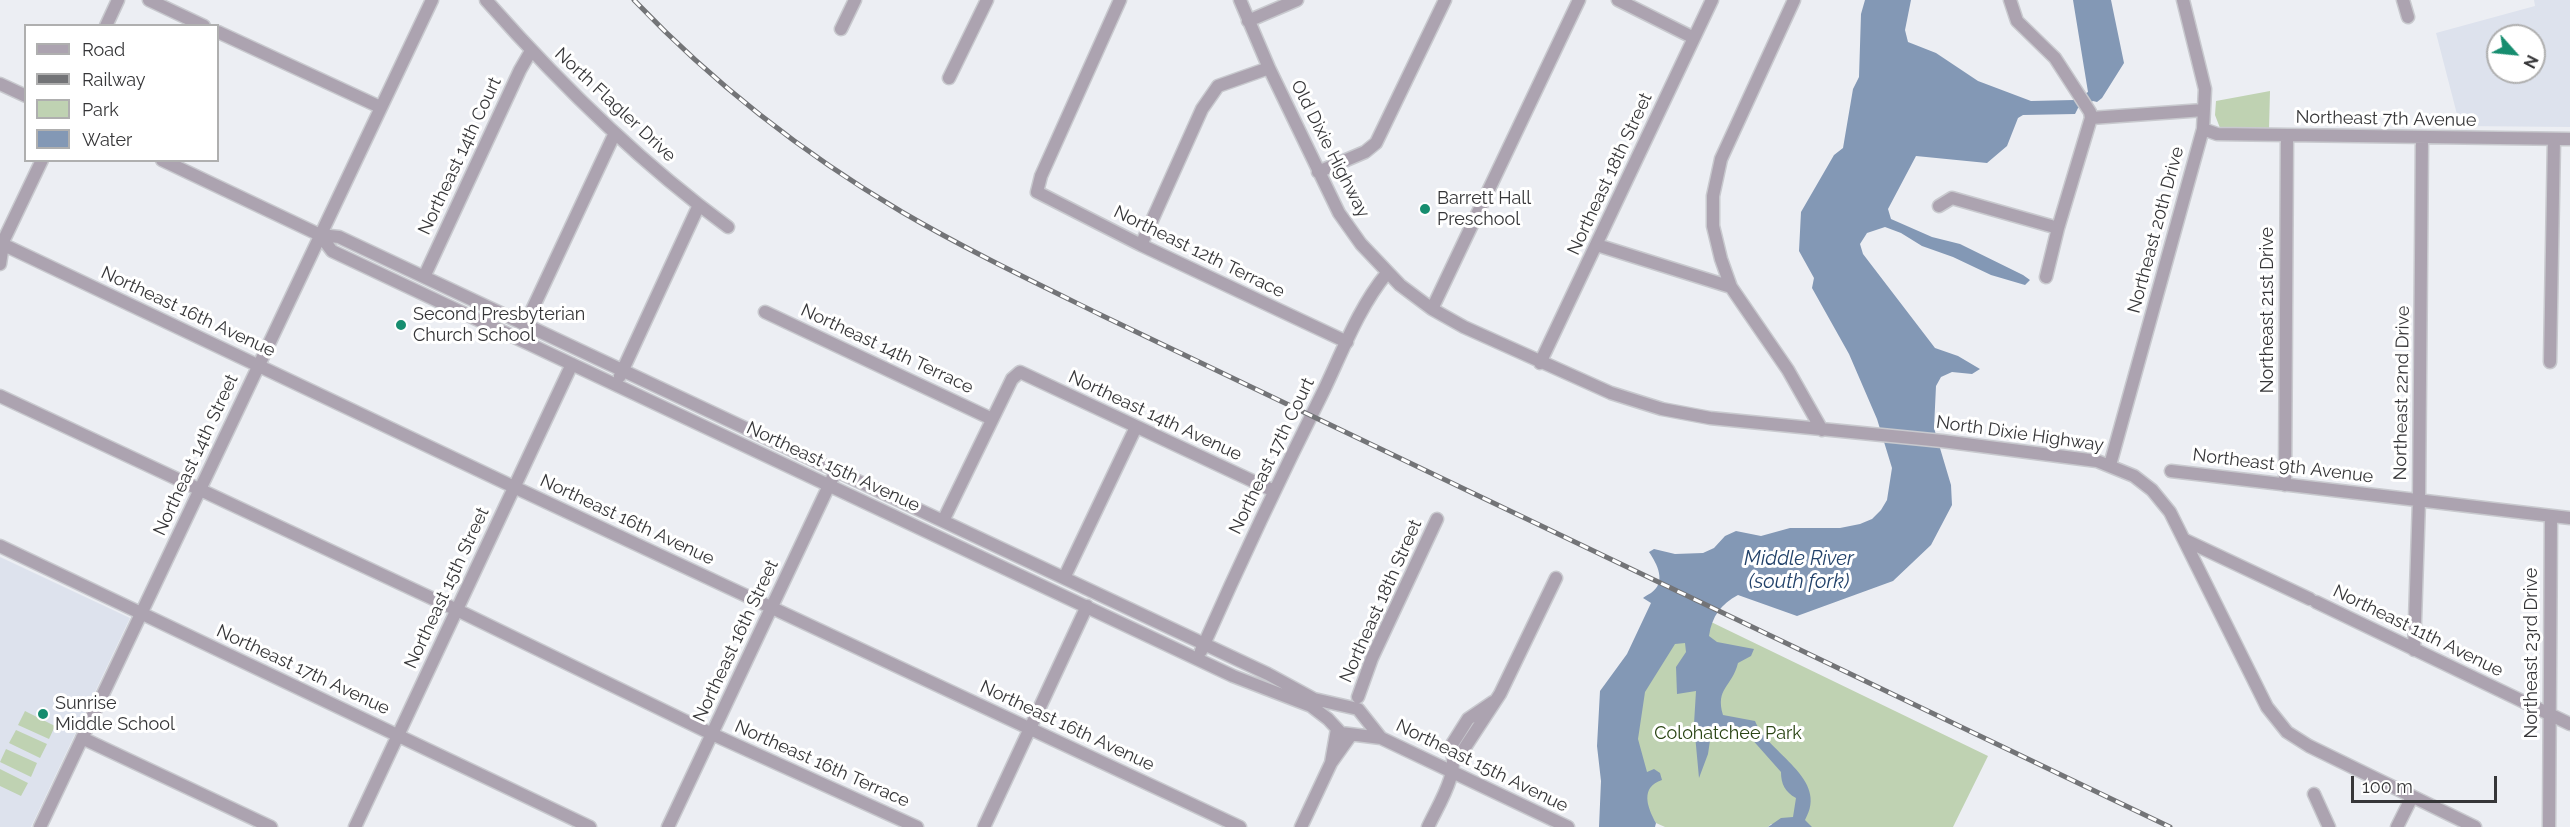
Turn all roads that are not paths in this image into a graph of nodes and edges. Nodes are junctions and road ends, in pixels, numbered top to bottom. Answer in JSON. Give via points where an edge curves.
{"nodes":[{"id":1,"x":118,"y":0,"type":"edge"},
{"id":2,"x":149,"y":0,"type":"edge"},
{"id":3,"x":432,"y":0,"type":"edge"},
{"id":4,"x":486,"y":0,"type":"edge"},
{"id":5,"x":855,"y":0,"type":"edge"},
{"id":6,"x":987,"y":0,"type":"edge"},
{"id":7,"x":1120,"y":0,"type":"edge"},
{"id":8,"x":1240,"y":0,"type":"edge"},
{"id":9,"x":1298,"y":0,"type":"edge"},
{"id":10,"x":1445,"y":0,"type":"edge"},
{"id":11,"x":1579,"y":0,"type":"edge"},
{"id":12,"x":1618,"y":0,"type":"edge"},
{"id":13,"x":1712,"y":0,"type":"edge"},
{"id":14,"x":1794,"y":0,"type":"edge"},
{"id":15,"x":2010,"y":0,"type":"edge"},
{"id":16,"x":2403,"y":0,"type":"edge"},
{"id":17,"x":2186,"y":1,"type":"edge"},
{"id":18,"x":2408,"y":17,"type":"dead end"},
{"id":19,"x":1248,"y":21,"type":"junction"},
{"id":20,"x":107,"y":24,"type":"edge"},
{"id":21,"x":200,"y":24,"type":"edge"},
{"id":22,"x":842,"y":29,"type":"dead end"},
{"id":23,"x":219,"y":32,"type":"edge"},
{"id":24,"x":1694,"y":38,"type":"junction"},
{"id":25,"x":531,"y":51,"type":"junction"},
{"id":26,"x":1269,"y":68,"type":"junction"},
{"id":27,"x":949,"y":78,"type":"dead end"},
{"id":28,"x":0,"y":84,"type":"edge"},
{"id":29,"x":24,"y":95,"type":"edge"},
{"id":30,"x":380,"y":107,"type":"junction"},
{"id":31,"x":2204,"y":110,"type":"junction"},
{"id":32,"x":2091,"y":118,"type":"junction"},
{"id":33,"x":2203,"y":129,"type":"junction"},
{"id":34,"x":614,"y":135,"type":"junction"},
{"id":35,"x":2287,"y":135,"type":"junction"},
{"id":36,"x":2422,"y":137,"type":"junction"},
{"id":37,"x":2554,"y":139,"type":"junction"},
{"id":38,"x":2570,"y":139,"type":"edge"},
{"id":39,"x":41,"y":162,"type":"edge"},
{"id":40,"x":166,"y":162,"type":"edge"},
{"id":41,"x":1318,"y":172,"type":"junction"},
{"id":42,"x":699,"y":205,"type":"junction"},
{"id":43,"x":1939,"y":206,"type":"dead end"},
{"id":44,"x":728,"y":227,"type":"dead end"},
{"id":45,"x":2058,"y":228,"type":"junction"},
{"id":46,"x":320,"y":235,"type":"junction"},
{"id":47,"x":1,"y":245,"type":"edge"},
{"id":48,"x":1141,"y":245,"type":"junction"},
{"id":49,"x":1597,"y":245,"type":"junction"},
{"id":50,"x":0,"y":264,"type":"edge"},
{"id":51,"x":1387,"y":273,"type":"junction"},
{"id":52,"x":424,"y":277,"type":"junction"},
{"id":53,"x":2046,"y":277,"type":"dead end"},
{"id":54,"x":1731,"y":287,"type":"junction"},
{"id":55,"x":1432,"y":309,"type":"junction"},
{"id":56,"x":765,"y":312,"type":"dead end"},
{"id":57,"x":525,"y":325,"type":"junction"},
{"id":58,"x":1347,"y":342,"type":"junction"},
{"id":59,"x":2550,"y":362,"type":"dead end"},
{"id":60,"x":1540,"y":363,"type":"junction"},
{"id":61,"x":572,"y":364,"type":"junction"},
{"id":62,"x":259,"y":365,"type":"junction"},
{"id":63,"x":622,"y":370,"type":"junction"},
{"id":64,"x":616,"y":385,"type":"junction"},
{"id":65,"x":0,"y":396,"type":"edge"},
{"id":66,"x":992,"y":419,"type":"junction"},
{"id":67,"x":1136,"y":427,"type":"junction"},
{"id":68,"x":1822,"y":430,"type":"junction"},
{"id":69,"x":2110,"y":465,"type":"junction"},
{"id":70,"x":836,"y":471,"type":"junction"},
{"id":71,"x":2172,"y":471,"type":"dead end"},
{"id":72,"x":829,"y":485,"type":"junction"},
{"id":73,"x":2285,"y":485,"type":"junction"},
{"id":74,"x":514,"y":487,"type":"junction"},
{"id":75,"x":200,"y":491,"type":"junction"},
{"id":76,"x":1274,"y":491,"type":"junction"},
{"id":77,"x":2419,"y":500,"type":"junction"},
{"id":78,"x":2550,"y":516,"type":"junction"},
{"id":79,"x":2570,"y":518,"type":"edge"},
{"id":80,"x":1437,"y":519,"type":"dead end"},
{"id":81,"x":943,"y":521,"type":"junction"},
{"id":82,"x":2186,"y":540,"type":"junction"},
{"id":83,"x":0,"y":546,"type":"edge"},
{"id":84,"x":1064,"y":578,"type":"junction"},
{"id":85,"x":1556,"y":578,"type":"dead end"},
{"id":86,"x":1087,"y":606,"type":"junction"},
{"id":87,"x":772,"y":607,"type":"junction"},
{"id":88,"x":457,"y":610,"type":"junction"},
{"id":89,"x":141,"y":613,"type":"junction"},
{"id":90,"x":1203,"y":644,"type":"junction"},
{"id":91,"x":2414,"y":650,"type":"junction"},
{"id":92,"x":1197,"y":659,"type":"junction"},
{"id":93,"x":1358,"y":697,"type":"junction"},
{"id":94,"x":1347,"y":707,"type":"junction"},
{"id":95,"x":2550,"y":715,"type":"junction"},
{"id":96,"x":1363,"y":716,"type":"junction"},
{"id":97,"x":2570,"y":724,"type":"edge"},
{"id":98,"x":1336,"y":728,"type":"junction"},
{"id":99,"x":1030,"y":729,"type":"junction"},
{"id":100,"x":712,"y":734,"type":"junction"},
{"id":101,"x":399,"y":735,"type":"junction"},
{"id":102,"x":1352,"y":735,"type":"junction"},
{"id":103,"x":82,"y":738,"type":"junction"},
{"id":104,"x":1381,"y":738,"type":"junction"},
{"id":105,"x":1331,"y":763,"type":"junction"},
{"id":106,"x":1452,"y":771,"type":"junction"},
{"id":107,"x":2314,"y":794,"type":"dead end"},
{"id":108,"x":2412,"y":797,"type":"junction"},
{"id":109,"x":40,"y":827,"type":"edge"},
{"id":110,"x":272,"y":827,"type":"edge"},
{"id":111,"x":355,"y":827,"type":"edge"},
{"id":112,"x":590,"y":827,"type":"edge"},
{"id":113,"x":668,"y":827,"type":"edge"},
{"id":114,"x":917,"y":827,"type":"edge"},
{"id":115,"x":984,"y":827,"type":"edge"},
{"id":116,"x":1240,"y":827,"type":"edge"},
{"id":117,"x":1301,"y":827,"type":"edge"},
{"id":118,"x":1428,"y":827,"type":"edge"},
{"id":119,"x":1568,"y":827,"type":"edge"},
{"id":120,"x":2329,"y":827,"type":"edge"},
{"id":121,"x":2397,"y":827,"type":"edge"},
{"id":122,"x":2475,"y":827,"type":"edge"},
{"id":123,"x":2549,"y":827,"type":"edge"}],
"edges":[{"from":1,"to":20,"type":"street"},
{"from":2,"to":21,"type":"street"},
{"from":3,"to":30,"type":"street","name":"Northeast 14th Street"},
{"from":4,"to":25,"type":"street","name":"North Flagler Drive"},
{"from":5,"to":22,"type":"street"},
{"from":6,"to":27,"type":"street"},
{"from":7,"to":48,"type":"street","name":"Northeast 12th Terrace","via":[[1037,192]]},
{"from":8,"to":19,"type":"street","name":"Old Dixie Highway"},
{"from":9,"to":19,"type":"street"},
{"from":10,"to":41,"type":"street","via":[[1376,143],[1365,153]]},
{"from":11,"to":55,"type":"street"},
{"from":12,"to":24,"type":"street"},
{"from":13,"to":24,"type":"street","name":"Northeast 18th Street"},
{"from":14,"to":54,"type":"street","via":[[1721,159],[1713,196],[1713,226]]},
{"from":15,"to":32,"type":"street","via":[[2016,21],[2055,58]]},
{"from":16,"to":18,"type":"street"},
{"from":17,"to":31,"type":"street","name":"Northeast 20th Drive","via":[[2205,89]]},
{"from":19,"to":26,"type":"street","name":"Old Dixie Highway"},
{"from":23,"to":30,"type":"street"},
{"from":24,"to":49,"type":"street","name":"Northeast 18th Street"},
{"from":25,"to":34,"type":"street","name":"North Flagler Drive"},
{"from":25,"to":52,"type":"street","name":"Northeast 14th Court"},
{"from":26,"to":41,"type":"street","name":"Old Dixie Highway"},
{"from":26,"to":48,"type":"street","via":[[1218,86],[1202,109]]},
{"from":28,"to":29,"type":"street"},
{"from":30,"to":46,"type":"street","name":"Northeast 14th Street"},
{"from":31,"to":32,"type":"street"},
{"from":31,"to":33,"type":"street","name":"Northeast 20th Drive"},
{"from":32,"to":45,"type":"street"},
{"from":33,"to":35,"type":"street","name":"Northeast 7th Avenue","via":[[2217,134]]},
{"from":33,"to":69,"type":"street","name":"Northeast 20th Drive"},
{"from":34,"to":42,"type":"street","name":"North Flagler Drive"},
{"from":34,"to":57,"type":"street"},
{"from":35,"to":36,"type":"street","name":"Northeast 7th Avenue"},
{"from":35,"to":73,"type":"street","name":"Northeast 21st Drive"},
{"from":36,"to":37,"type":"street","name":"Northeast 7th Avenue"},
{"from":36,"to":77,"type":"street","name":"Northeast 22nd Drive"},
{"from":37,"to":38,"type":"street","name":"Northeast 7th Avenue"},
{"from":37,"to":59,"type":"street"},
{"from":39,"to":47,"type":"street"},
{"from":40,"to":46,"type":"street","name":"Northeast 15th Avenue"},
{"from":41,"to":51,"type":"street","name":"Old Dixie Highway","via":[[1339,213]]},
{"from":42,"to":44,"type":"street","name":"North Flagler Drive"},
{"from":42,"to":63,"type":"street"},
{"from":43,"to":45,"type":"street","via":[[1952,198]]},
{"from":45,"to":53,"type":"street"},
{"from":46,"to":52,"type":"street","name":"Northeast 15th Avenue","via":[[339,237]]},
{"from":46,"to":61,"type":"street","name":"Northeast 15th Avenue","via":[[332,251]]},
{"from":46,"to":62,"type":"street","name":"Northeast 14th Street"},
{"from":47,"to":50,"type":"street"},
{"from":47,"to":62,"type":"street","name":"Northeast 16th Avenue"},
{"from":48,"to":58,"type":"street","name":"Northeast 12th Terrace"},
{"from":49,"to":54,"type":"street"},
{"from":49,"to":60,"type":"street","name":"Northeast 18th Street"},
{"from":51,"to":55,"type":"street","name":"Old Dixie Highway"},
{"from":51,"to":58,"type":"street","name":"Northeast 17th Court","via":[[1370,296]]},
{"from":52,"to":57,"type":"street","name":"Northeast 15th Avenue"},
{"from":54,"to":68,"type":"street","via":[[1788,370]]},
{"from":55,"to":60,"type":"street","name":"Old Dixie Highway"},
{"from":56,"to":66,"type":"street","name":"Northeast 14th Terrace"},
{"from":57,"to":63,"type":"street","name":"Northeast 15th Avenue"},
{"from":58,"to":76,"type":"street","name":"Northeast 17th Court"},
{"from":60,"to":68,"type":"street","name":"North Dixie Highway","via":[[1611,393],[1662,409]]},
{"from":61,"to":64,"type":"street","name":"Northeast 15th Avenue"},
{"from":61,"to":74,"type":"street","name":"Northeast 15th Street"},
{"from":62,"to":74,"type":"street","name":"Northeast 16th Avenue"},
{"from":62,"to":75,"type":"street","name":"Northeast 14th Street"},
{"from":63,"to":64,"type":"street"},
{"from":63,"to":70,"type":"street","name":"Northeast 15th Avenue"},
{"from":64,"to":72,"type":"street","name":"Northeast 15th Avenue"},
{"from":65,"to":75,"type":"street","name":"Northeast 16th Terrace"},
{"from":66,"to":67,"type":"street","name":"Northeast 14th Avenue","via":[[1011,380],[1020,372]]},
{"from":66,"to":81,"type":"street"},
{"from":67,"to":76,"type":"street","name":"Northeast 14th Avenue"},
{"from":67,"to":84,"type":"street"},
{"from":68,"to":69,"type":"street","name":"North Dixie Highway","via":[[1942,441]]},
{"from":69,"to":82,"type":"street","name":"North Dixie Highway","via":[[2152,490]]},
{"from":70,"to":72,"type":"street","name":"Northeast 16th Street"},
{"from":70,"to":81,"type":"street","name":"Northeast 15th Avenue"},
{"from":71,"to":73,"type":"street","name":"Northeast 9th Avenue"},
{"from":72,"to":86,"type":"street","name":"Northeast 15th Avenue"},
{"from":72,"to":87,"type":"street","name":"Northeast 16th Street"},
{"from":73,"to":77,"type":"street","name":"Northeast 9th Avenue"},
{"from":74,"to":87,"type":"street","name":"Northeast 16th Avenue"},
{"from":74,"to":88,"type":"street","name":"Northeast 15th Street"},
{"from":75,"to":88,"type":"street","name":"Northeast 16th Terrace"},
{"from":75,"to":89,"type":"street","name":"Northeast 14th Street"},
{"from":76,"to":90,"type":"street","name":"Northeast 17th Court"},
{"from":77,"to":78,"type":"street","name":"Northeast 9th Avenue"},
{"from":77,"to":91,"type":"street","name":"Northeast 22nd Drive"},
{"from":78,"to":79,"type":"street","name":"Northeast 9th Avenue"},
{"from":78,"to":95,"type":"street","name":"Northeast 23rd Drive"},
{"from":80,"to":93,"type":"street","name":"Northeast 18th Street","via":[[1372,658]]},
{"from":81,"to":84,"type":"street","name":"Northeast 15th Avenue"},
{"from":82,"to":91,"type":"street","name":"Northeast 11th Avenue"},
{"from":82,"to":108,"type":"street","name":"North Dixie Highway","via":[[2262,696],[2287,732]]},
{"from":83,"to":89,"type":"street","name":"Northeast 17th Avenue"},
{"from":84,"to":90,"type":"street","name":"Northeast 15th Avenue"},
{"from":85,"to":106,"type":"street","via":[[1494,702],[1468,719],[1458,732],[1451,746],[1455,757]]},
{"from":86,"to":92,"type":"street","name":"Northeast 15th Avenue"},
{"from":86,"to":99,"type":"street"},
{"from":87,"to":99,"type":"street","name":"Northeast 16th Avenue"},
{"from":87,"to":100,"type":"street","name":"Northeast 16th Street"},
{"from":88,"to":100,"type":"street","name":"Northeast 16th Terrace"},
{"from":88,"to":101,"type":"street","name":"Northeast 15th Street"},
{"from":89,"to":101,"type":"street","name":"Northeast 17th Avenue"},
{"from":89,"to":103,"type":"street","name":"Northeast 14th Street"},
{"from":90,"to":92,"type":"street","name":"Northeast 17th Court"},
{"from":90,"to":94,"type":"street","name":"Northeast 15th Avenue","via":[[1314,699]]},
{"from":91,"to":95,"type":"street","name":"Northeast 11th Avenue"},
{"from":92,"to":98,"type":"street","name":"Northeast 15th Avenue","via":[[1311,706]]},
{"from":93,"to":94,"type":"street","name":"Northeast 18th Street"},
{"from":93,"to":96,"type":"street","name":"Northeast 18th Street"},
{"from":94,"to":96,"type":"street","via":[[1358,709]]},
{"from":94,"to":98,"type":"street","via":[[1335,716]]},
{"from":95,"to":97,"type":"street","name":"Northeast 11th Avenue"},
{"from":95,"to":123,"type":"street","name":"Northeast 23rd Drive"},
{"from":96,"to":102,"type":"street","via":[[1362,728]]},
{"from":96,"to":104,"type":"street","name":"Northeast 15th Avenue"},
{"from":98,"to":102,"type":"street"},
{"from":98,"to":105,"type":"street"},
{"from":99,"to":115,"type":"street"},
{"from":99,"to":116,"type":"street","name":"Northeast 16th Avenue"},
{"from":100,"to":113,"type":"street","name":"Northeast 16th Street"},
{"from":100,"to":114,"type":"street","name":"Northeast 16th Terrace"},
{"from":101,"to":111,"type":"street","name":"Northeast 15th Street"},
{"from":101,"to":112,"type":"street","name":"Northeast 17th Avenue"},
{"from":102,"to":104,"type":"street","name":"Northeast 15th Avenue"},
{"from":102,"to":105,"type":"street"},
{"from":103,"to":109,"type":"street","name":"Northeast 14th Street"},
{"from":103,"to":110,"type":"street"},
{"from":104,"to":106,"type":"street","name":"Northeast 15th Avenue"},
{"from":105,"to":117,"type":"street"},
{"from":106,"to":118,"type":"street"},
{"from":106,"to":119,"type":"street","name":"Northeast 15th Avenue"},
{"from":107,"to":120,"type":"street"},
{"from":108,"to":121,"type":"street"},
{"from":108,"to":122,"type":"street","name":"North Dixie Highway"}]}
